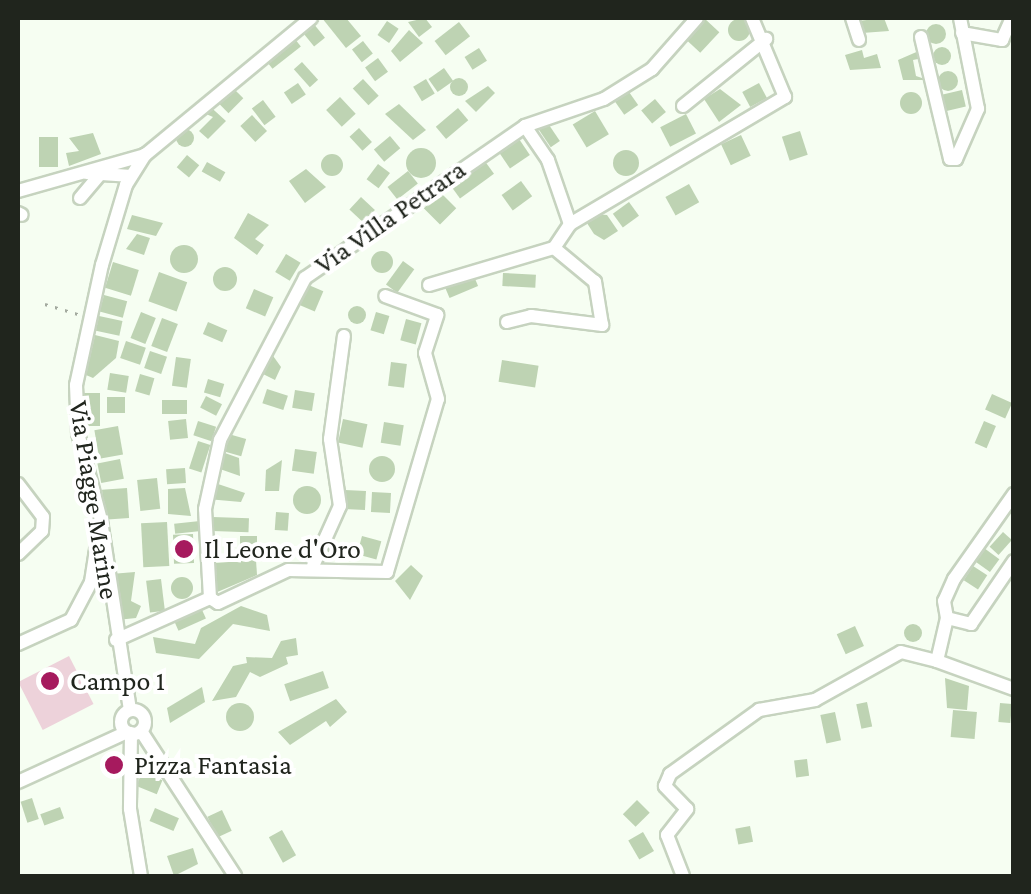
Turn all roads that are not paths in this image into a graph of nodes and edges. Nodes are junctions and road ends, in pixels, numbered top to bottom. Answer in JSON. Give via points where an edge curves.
{"nodes":[{"id":1,"x":311,"y":18,"type":"edge"},
{"id":2,"x":697,"y":18,"type":"edge"},
{"id":3,"x":752,"y":18,"type":"edge"},
{"id":4,"x":852,"y":18,"type":"edge"},
{"id":5,"x":960,"y":18,"type":"edge"},
{"id":6,"x":1012,"y":18,"type":"edge"},
{"id":7,"x":962,"y":33,"type":"junction"},
{"id":8,"x":921,"y":37,"type":"dead end"},
{"id":9,"x":766,"y":39,"type":"junction"},
{"id":10,"x":859,"y":40,"type":"dead end"},
{"id":11,"x":683,"y":106,"type":"dead end"},
{"id":12,"x":525,"y":126,"type":"junction"},
{"id":13,"x":145,"y":155,"type":"junction"},
{"id":14,"x":92,"y":174,"type":"junction"},
{"id":15,"x":131,"y":176,"type":"junction"},
{"id":16,"x":18,"y":191,"type":"edge"},
{"id":17,"x":80,"y":198,"type":"dead end"},
{"id":18,"x":570,"y":224,"type":"junction"},
{"id":19,"x":554,"y":248,"type":"junction"},
{"id":20,"x":429,"y":285,"type":"dead end"},
{"id":21,"x":385,"y":296,"type":"dead end"},
{"id":22,"x":507,"y":322,"type":"dead end"},
{"id":23,"x":344,"y":336,"type":"dead end"},
{"id":24,"x":18,"y":484,"type":"edge"},
{"id":25,"x":1014,"y":494,"type":"edge"},
{"id":26,"x":101,"y":520,"type":"junction"},
{"id":27,"x":18,"y":554,"type":"edge"},
{"id":28,"x":1014,"y":561,"type":"edge"},
{"id":29,"x":313,"y":566,"type":"junction"},
{"id":30,"x":210,"y":598,"type":"junction"},
{"id":31,"x":947,"y":618,"type":"junction"},
{"id":32,"x":116,"y":640,"type":"junction"},
{"id":33,"x":18,"y":644,"type":"edge"},
{"id":34,"x":937,"y":661,"type":"junction"},
{"id":35,"x":1014,"y":689,"type":"edge"},
{"id":36,"x":133,"y":732,"type":"junction"},
{"id":37,"x":18,"y":782,"type":"edge"},
{"id":38,"x":142,"y":876,"type":"edge"},
{"id":39,"x":235,"y":876,"type":"edge"},
{"id":40,"x":682,"y":876,"type":"edge"}],
"edges":[{"from":1,"to":13,"type":"street","name":"Via Piagge Marine"},
{"from":2,"to":12,"type":"street","name":"Via Villa Petrara","via":[[636,79],[604,99]]},
{"from":3,"to":9,"type":"street"},
{"from":4,"to":10,"type":"street"},
{"from":5,"to":7,"type":"street"},
{"from":6,"to":7,"type":"street","via":[[1002,40]]},
{"from":7,"to":8,"type":"street","via":[[978,109],[956,160],[950,159]]},
{"from":9,"to":11,"type":"street"},
{"from":9,"to":18,"type":"street","via":[[785,97]]},
{"from":12,"to":18,"type":"street","via":[[548,160]]},
{"from":12,"to":30,"type":"street","name":"Via Villa Petrara","via":[[305,278],[220,440],[205,509]]},
{"from":13,"to":14,"type":"street"},
{"from":13,"to":15,"type":"street","name":"Via Piagge Marine"},
{"from":14,"to":15,"type":"street"},
{"from":14,"to":16,"type":"street"},
{"from":14,"to":17,"type":"street"},
{"from":15,"to":26,"type":"street","name":"Via Piagge Marine","via":[[90,317],[76,401]]},
{"from":18,"to":19,"type":"street"},
{"from":19,"to":20,"type":"street"},
{"from":19,"to":22,"type":"street","via":[[595,282],[602,325],[530,316]]},
{"from":21,"to":29,"type":"street","via":[[437,315],[425,353],[438,398],[387,572],[346,576]]},
{"from":23,"to":29,"type":"street","via":[[330,439],[340,506]]},
{"from":24,"to":27,"type":"street","via":[[43,516],[42,532]]},
{"from":25,"to":31,"type":"street","via":[[954,579],[944,601]]},
{"from":26,"to":32,"type":"street","name":"Via Piagge Marine"},
{"from":26,"to":33,"type":"street","via":[[91,582],[71,620]]},
{"from":28,"to":31,"type":"street","via":[[971,624]]},
{"from":29,"to":30,"type":"street","via":[[218,603]]},
{"from":30,"to":32,"type":"street"},
{"from":31,"to":34,"type":"street"},
{"from":32,"to":36,"type":"street","name":"Via Piagge Marine","via":[[130,710],[144,718]]},
{"from":34,"to":35,"type":"street"},
{"from":34,"to":40,"type":"street","via":[[901,652],[848,686],[759,710],[696,748],[665,786],[686,800],[667,835]]},
{"from":36,"to":37,"type":"street"},
{"from":36,"to":38,"type":"street","via":[[130,810]]},
{"from":36,"to":39,"type":"street"}]}
